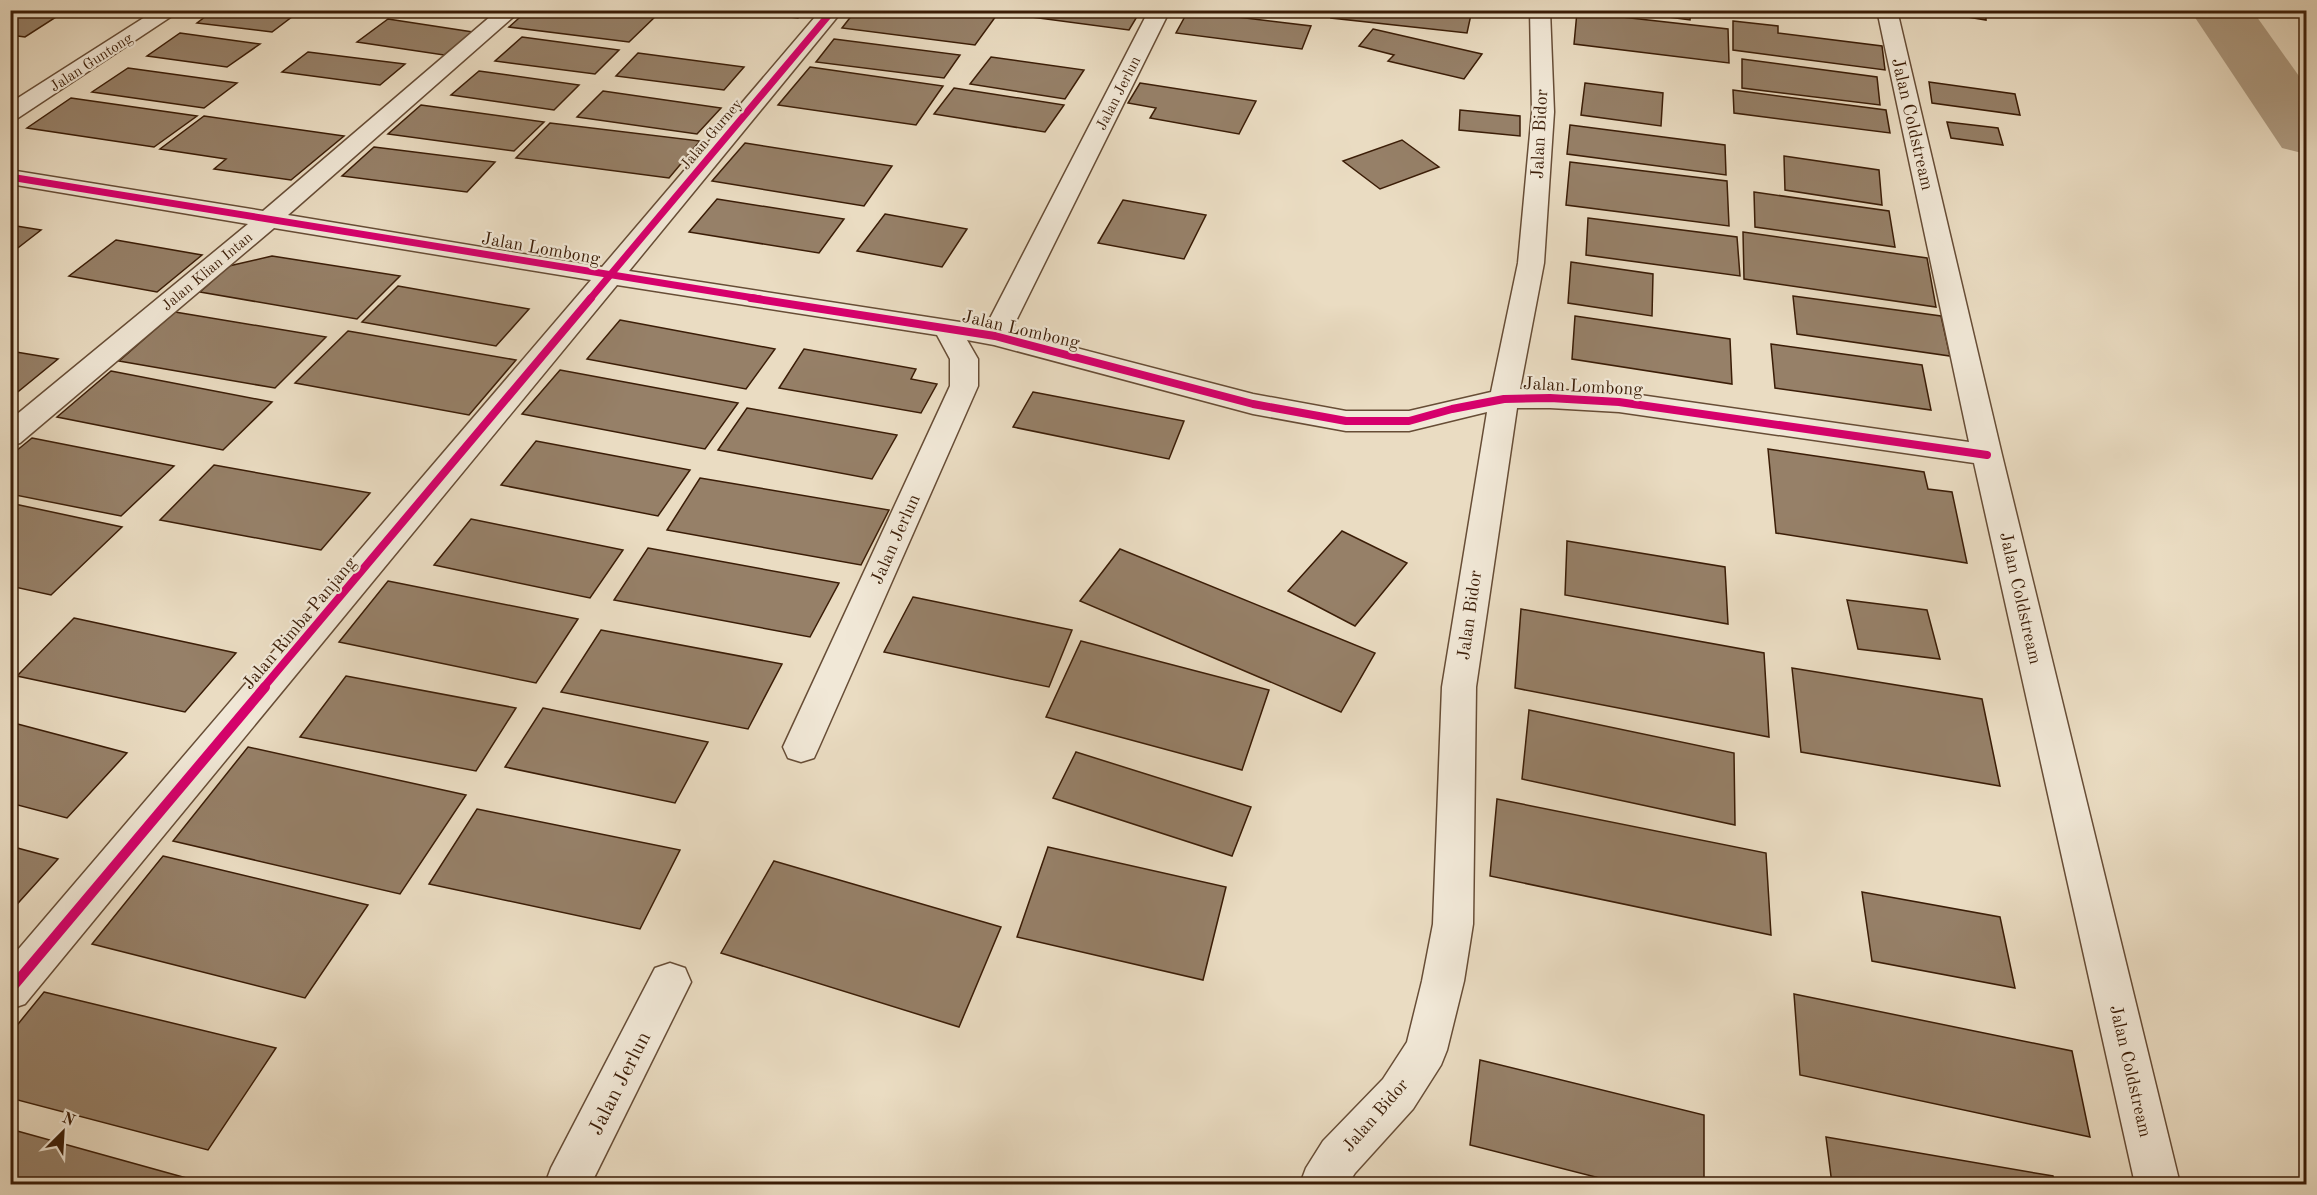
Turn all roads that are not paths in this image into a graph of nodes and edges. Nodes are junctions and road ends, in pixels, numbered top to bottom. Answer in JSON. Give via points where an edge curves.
{"nodes":[{"id":1,"x":171,"y":10,"type":"edge"},
{"id":2,"x":511,"y":10,"type":"edge"},
{"id":3,"x":833,"y":10,"type":"edge"},
{"id":4,"x":1160,"y":10,"type":"edge"},
{"id":5,"x":1540,"y":10,"type":"edge"},
{"id":6,"x":1887,"y":10,"type":"edge"},
{"id":7,"x":10,"y":113,"type":"edge"},
{"id":8,"x":10,"y":177,"type":"edge"},
{"id":9,"x":268,"y":220,"type":"junction"},
{"id":10,"x":612,"y":276,"type":"junction"},
{"id":11,"x":947,"y":329,"type":"junction"},
{"id":12,"x":994,"y":336,"type":"junction"},
{"id":13,"x":1504,"y":399,"type":"junction"},
{"id":14,"x":10,"y":436,"type":"edge"},
{"id":15,"x":1988,"y":455,"type":"junction"},
{"id":16,"x":801,"y":747,"type":"dead end"},
{"id":17,"x":670,"y":982,"type":"dead end"},
{"id":18,"x":10,"y":990,"type":"edge"},
{"id":19,"x":567,"y":1185,"type":"edge"},
{"id":20,"x":1322,"y":1185,"type":"edge"},
{"id":21,"x":2157,"y":1185,"type":"edge"}],
"edges":[{"from":1,"to":7,"type":"street","name":"Jalan Guntong"},
{"from":2,"to":9,"type":"street","name":"Jalan Klian Intan"},
{"from":3,"to":10,"type":"street","name":"Jalan Gurney"},
{"from":4,"to":12,"type":"street","name":"Jalan Jerlun"},
{"from":5,"to":13,"type":"street","name":"Jalan Bidor","via":[[1543,112],[1531,263]]},
{"from":6,"to":15,"type":"street","name":"Jalan Coldstream"},
{"from":8,"to":9,"type":"street","name":"Jalan Lombong"},
{"from":9,"to":10,"type":"street","name":"Jalan Lombong"},
{"from":9,"to":14,"type":"street","name":"Jalan Klian Intan"},
{"from":10,"to":11,"type":"street","name":"Jalan Lombong"},
{"from":10,"to":18,"type":"street","name":"Jalan Rimba Panjang"},
{"from":11,"to":12,"type":"street","name":"Jalan Lombong"},
{"from":11,"to":16,"type":"street","name":"Jalan Jerlun","via":[[964,359],[964,386]]},
{"from":12,"to":13,"type":"street","name":"Jalan Lombong","via":[[1252,404],[1346,421],[1409,422]]},
{"from":13,"to":15,"type":"street","name":"Jalan Lombong","via":[[1618,402]]},
{"from":13,"to":20,"type":"street","name":"Jalan Bidor","via":[[1459,687],[1453,924],[1443,981],[1426,1050],[1398,1094],[1339,1157]]},
{"from":15,"to":21,"type":"street","name":"Jalan Coldstream"},
{"from":17,"to":19,"type":"street","name":"Jalan Jerlun"}]}
